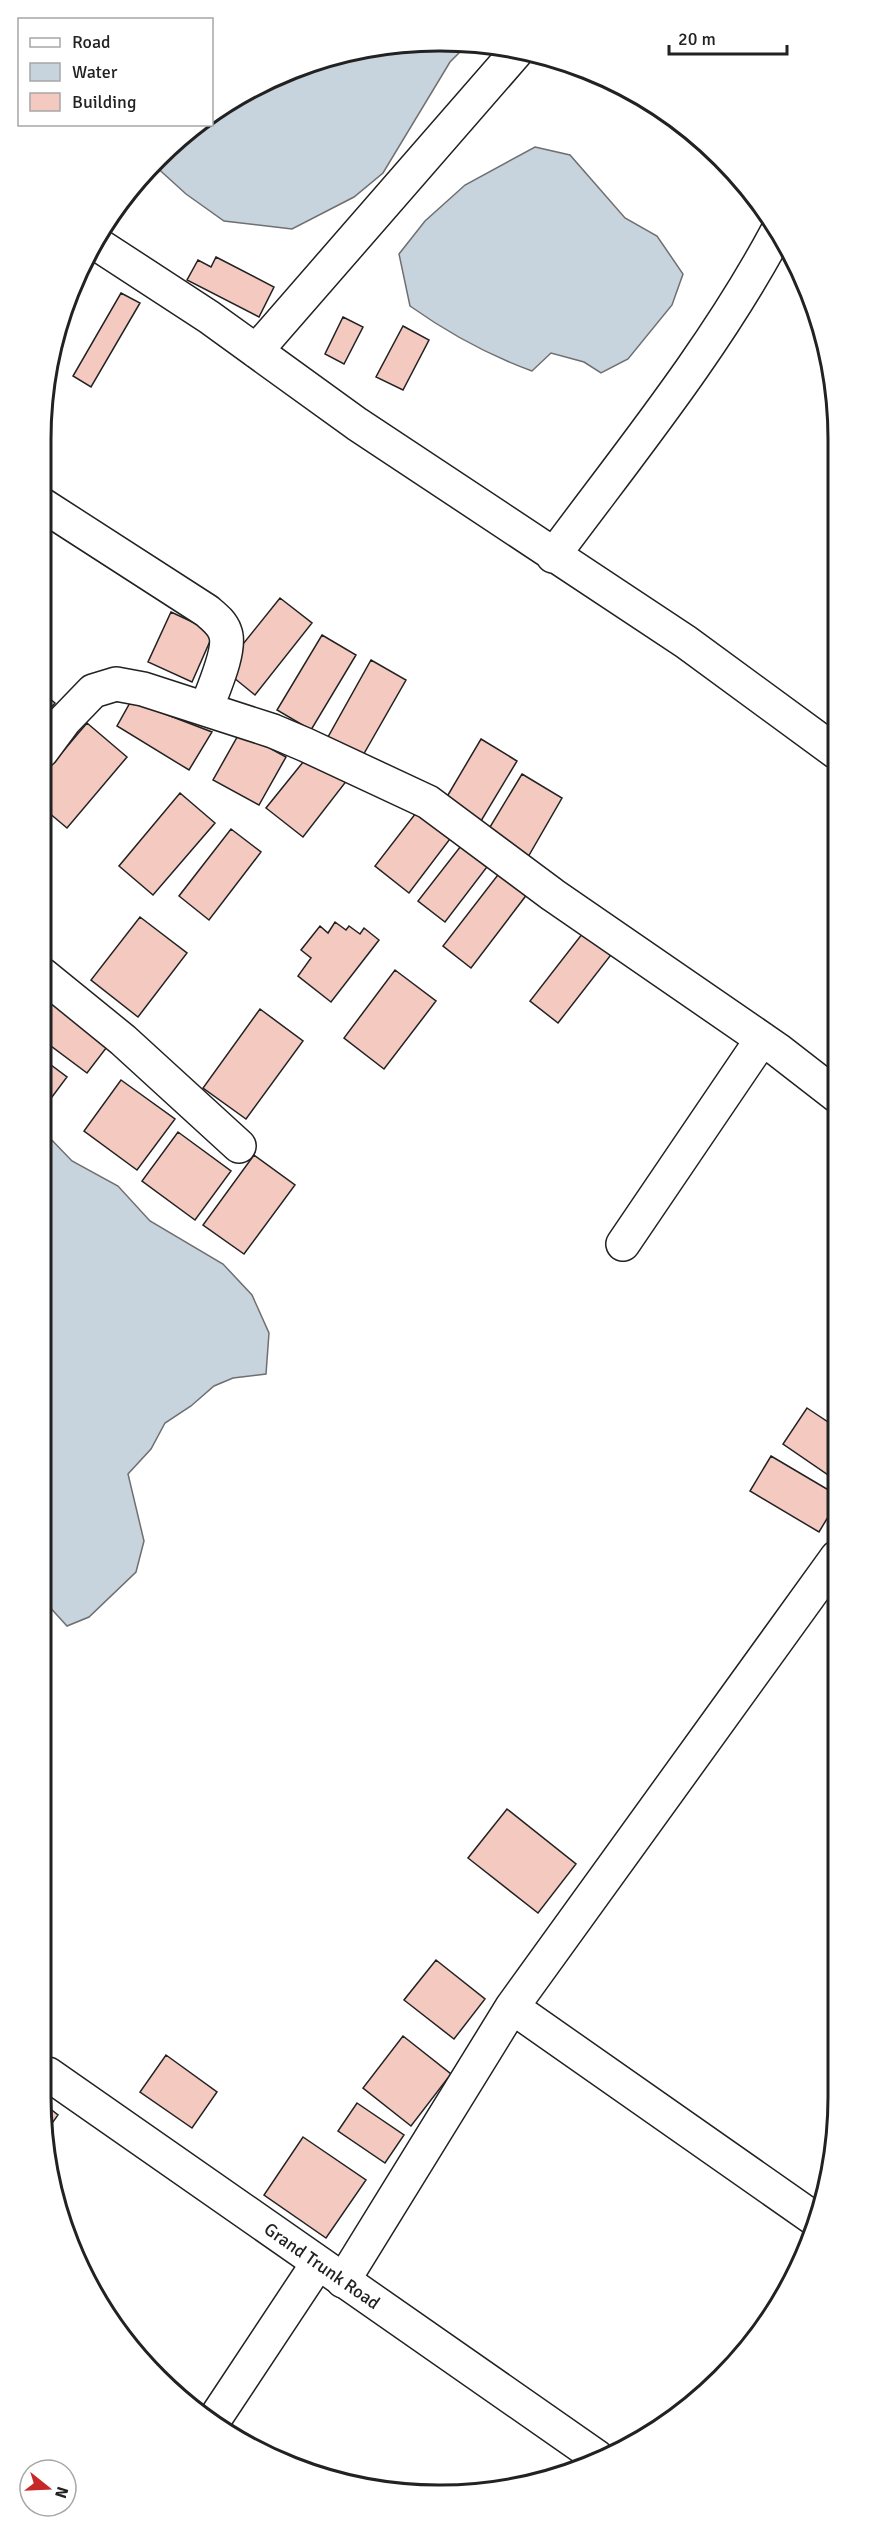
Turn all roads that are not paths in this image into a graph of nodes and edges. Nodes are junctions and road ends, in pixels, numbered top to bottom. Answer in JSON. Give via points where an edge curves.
{"nodes":[{"id":1,"x":512,"y":57,"type":"edge"},
{"id":2,"x":773,"y":240,"type":"edge"},
{"id":3,"x":102,"y":247,"type":"edge"},
{"id":4,"x":256,"y":351,"type":"junction"},
{"id":5,"x":51,"y":510,"type":"edge"},
{"id":6,"x":553,"y":556,"type":"junction"},
{"id":7,"x":206,"y":709,"type":"junction"},
{"id":8,"x":51,"y":739,"type":"edge"},
{"id":9,"x":828,"y":746,"type":"edge"},
{"id":10,"x":51,"y":982,"type":"edge"},
{"id":11,"x":762,"y":1040,"type":"junction"},
{"id":12,"x":828,"y":1089,"type":"edge"},
{"id":13,"x":239,"y":1146,"type":"dead end"},
{"id":14,"x":623,"y":1244,"type":"dead end"},
{"id":15,"x":828,"y":1569,"type":"edge"},
{"id":16,"x":512,"y":2007,"type":"junction"},
{"id":17,"x":51,"y":2076,"type":"edge"},
{"id":18,"x":809,"y":2215,"type":"edge"},
{"id":19,"x":330,"y":2272,"type":"junction"},
{"id":20,"x":218,"y":2416,"type":"edge"},
{"id":21,"x":592,"y":2453,"type":"edge"}],
"edges":[{"from":1,"to":4,"type":"street"},
{"from":2,"to":6,"type":"street","via":[[753,277],[687,375]]},
{"from":3,"to":4,"type":"street"},
{"from":4,"to":6,"type":"street"},
{"from":5,"to":7,"type":"street","via":[[207,610],[221,624],[226,648]]},
{"from":6,"to":9,"type":"street","via":[[686,642]]},
{"from":7,"to":8,"type":"street","via":[[116,684],[93,691]]},
{"from":7,"to":11,"type":"street","via":[[273,731],[428,802],[553,895]]},
{"from":10,"to":13,"type":"street","via":[[123,1040]]},
{"from":11,"to":12,"type":"street"},
{"from":11,"to":14,"type":"street"},
{"from":15,"to":16,"type":"street"},
{"from":16,"to":18,"type":"street"},
{"from":16,"to":19,"type":"street"},
{"from":17,"to":19,"type":"street","name":"Grand Trunk Road"},
{"from":19,"to":20,"type":"street"},
{"from":19,"to":21,"type":"street","name":"Grand Trunk Road"}]}
